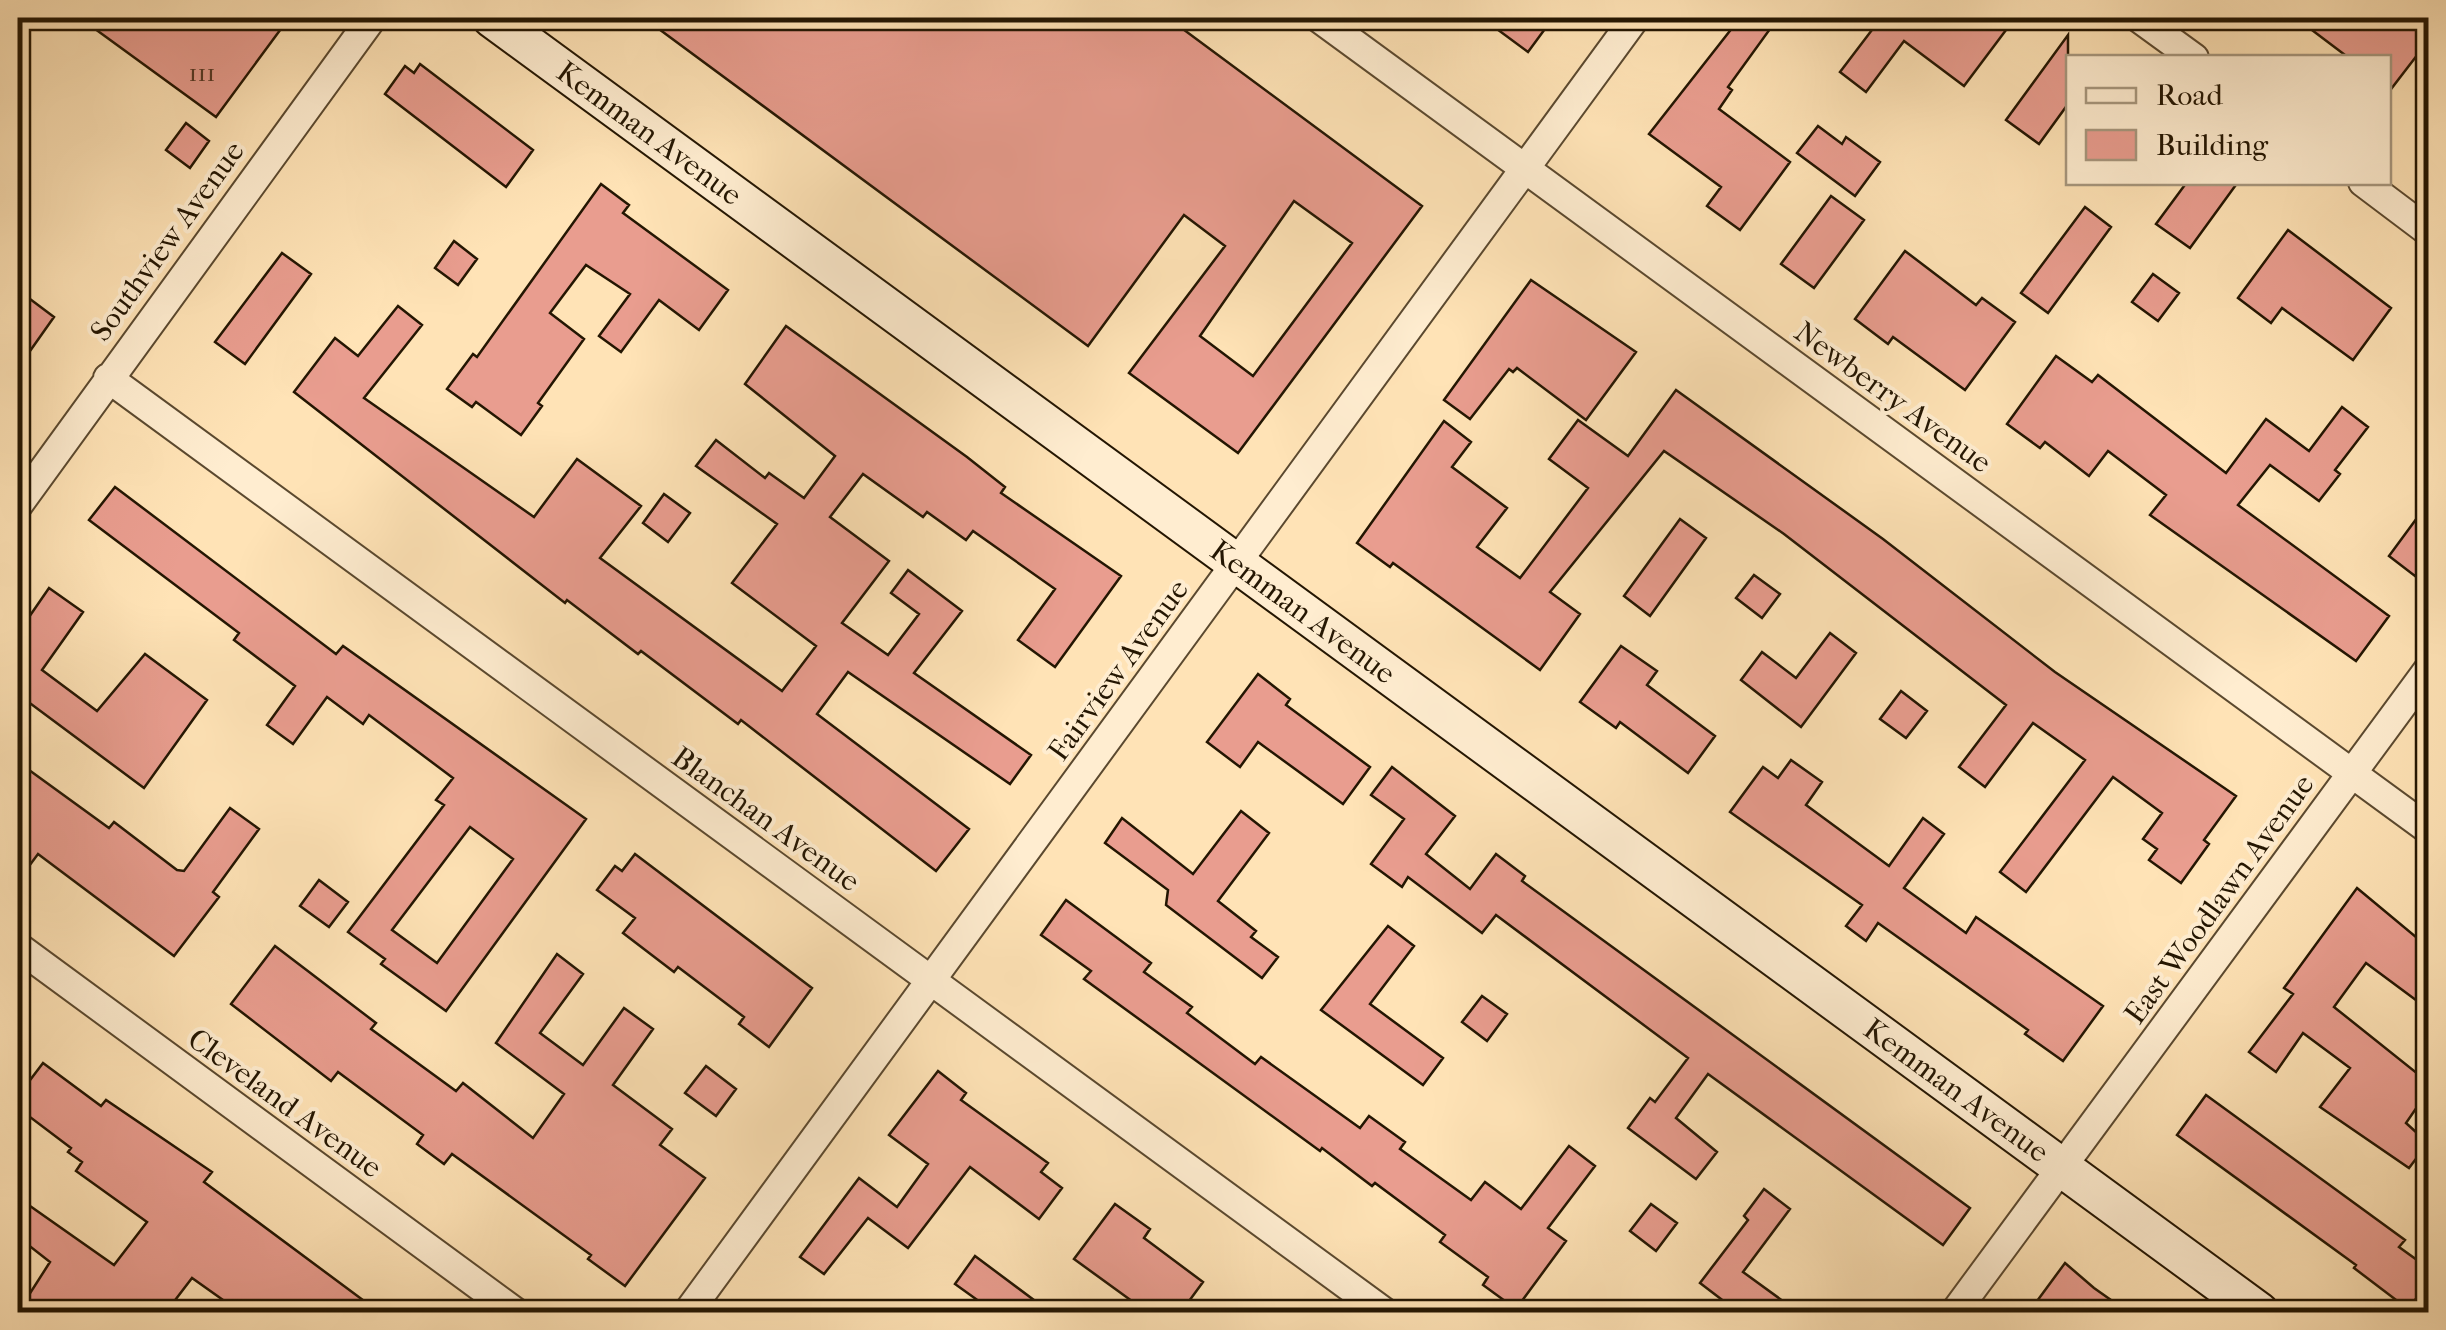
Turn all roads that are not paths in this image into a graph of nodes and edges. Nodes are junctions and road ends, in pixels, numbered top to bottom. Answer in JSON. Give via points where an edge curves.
{"nodes":[{"id":1,"x":372,"y":18,"type":"edge"},
{"id":2,"x":492,"y":18,"type":"edge"},
{"id":3,"x":1320,"y":18,"type":"edge"},
{"id":4,"x":1635,"y":18,"type":"edge"},
{"id":5,"x":2140,"y":18,"type":"edge"},
{"id":6,"x":2190,"y":55,"type":"edge"},
{"id":7,"x":1525,"y":168,"type":"junction"},
{"id":8,"x":2368,"y":185,"type":"edge"},
{"id":9,"x":2428,"y":230,"type":"edge"},
{"id":10,"x":108,"y":378,"type":"junction"},
{"id":11,"x":18,"y":505,"type":"edge"},
{"id":12,"x":1237,"y":563,"type":"junction"},
{"id":13,"x":2428,"y":670,"type":"edge"},
{"id":14,"x":2353,"y":773,"type":"junction"},
{"id":15,"x":2428,"y":829,"type":"edge"},
{"id":16,"x":18,"y":947,"type":"edge"},
{"id":17,"x":931,"y":980,"type":"junction"},
{"id":18,"x":2061,"y":1167,"type":"junction"},
{"id":19,"x":514,"y":1312,"type":"edge"},
{"id":20,"x":688,"y":1312,"type":"edge"},
{"id":21,"x":1384,"y":1312,"type":"edge"},
{"id":22,"x":1956,"y":1312,"type":"edge"},
{"id":23,"x":2258,"y":1312,"type":"edge"}],
"edges":[{"from":1,"to":10,"type":"street","name":"Southview Avenue"},
{"from":2,"to":12,"type":"street","name":"Kemman Avenue"},
{"from":3,"to":7,"type":"street","name":"Newberry Avenue"},
{"from":4,"to":7,"type":"street","name":"Fairview Avenue"},
{"from":5,"to":6,"type":"street"},
{"from":7,"to":12,"type":"street","name":"Fairview Avenue"},
{"from":7,"to":14,"type":"street","name":"Newberry Avenue"},
{"from":8,"to":9,"type":"street"},
{"from":10,"to":11,"type":"street","name":"Southview Avenue"},
{"from":10,"to":17,"type":"street","name":"Blanchan Avenue"},
{"from":12,"to":17,"type":"street","name":"Fairview Avenue"},
{"from":12,"to":18,"type":"street","name":"Kemman Avenue"},
{"from":13,"to":14,"type":"street","name":"East Woodlawn Avenue"},
{"from":14,"to":15,"type":"street","name":"Newberry Avenue"},
{"from":14,"to":18,"type":"street","name":"East Woodlawn Avenue"},
{"from":16,"to":19,"type":"street","name":"Cleveland Avenue"},
{"from":17,"to":20,"type":"street","name":"Fairview Avenue"},
{"from":17,"to":21,"type":"street","name":"Blanchan Avenue"},
{"from":18,"to":22,"type":"street","name":"East Woodlawn Avenue"},
{"from":18,"to":23,"type":"street","name":"Kemman Avenue"}]}
